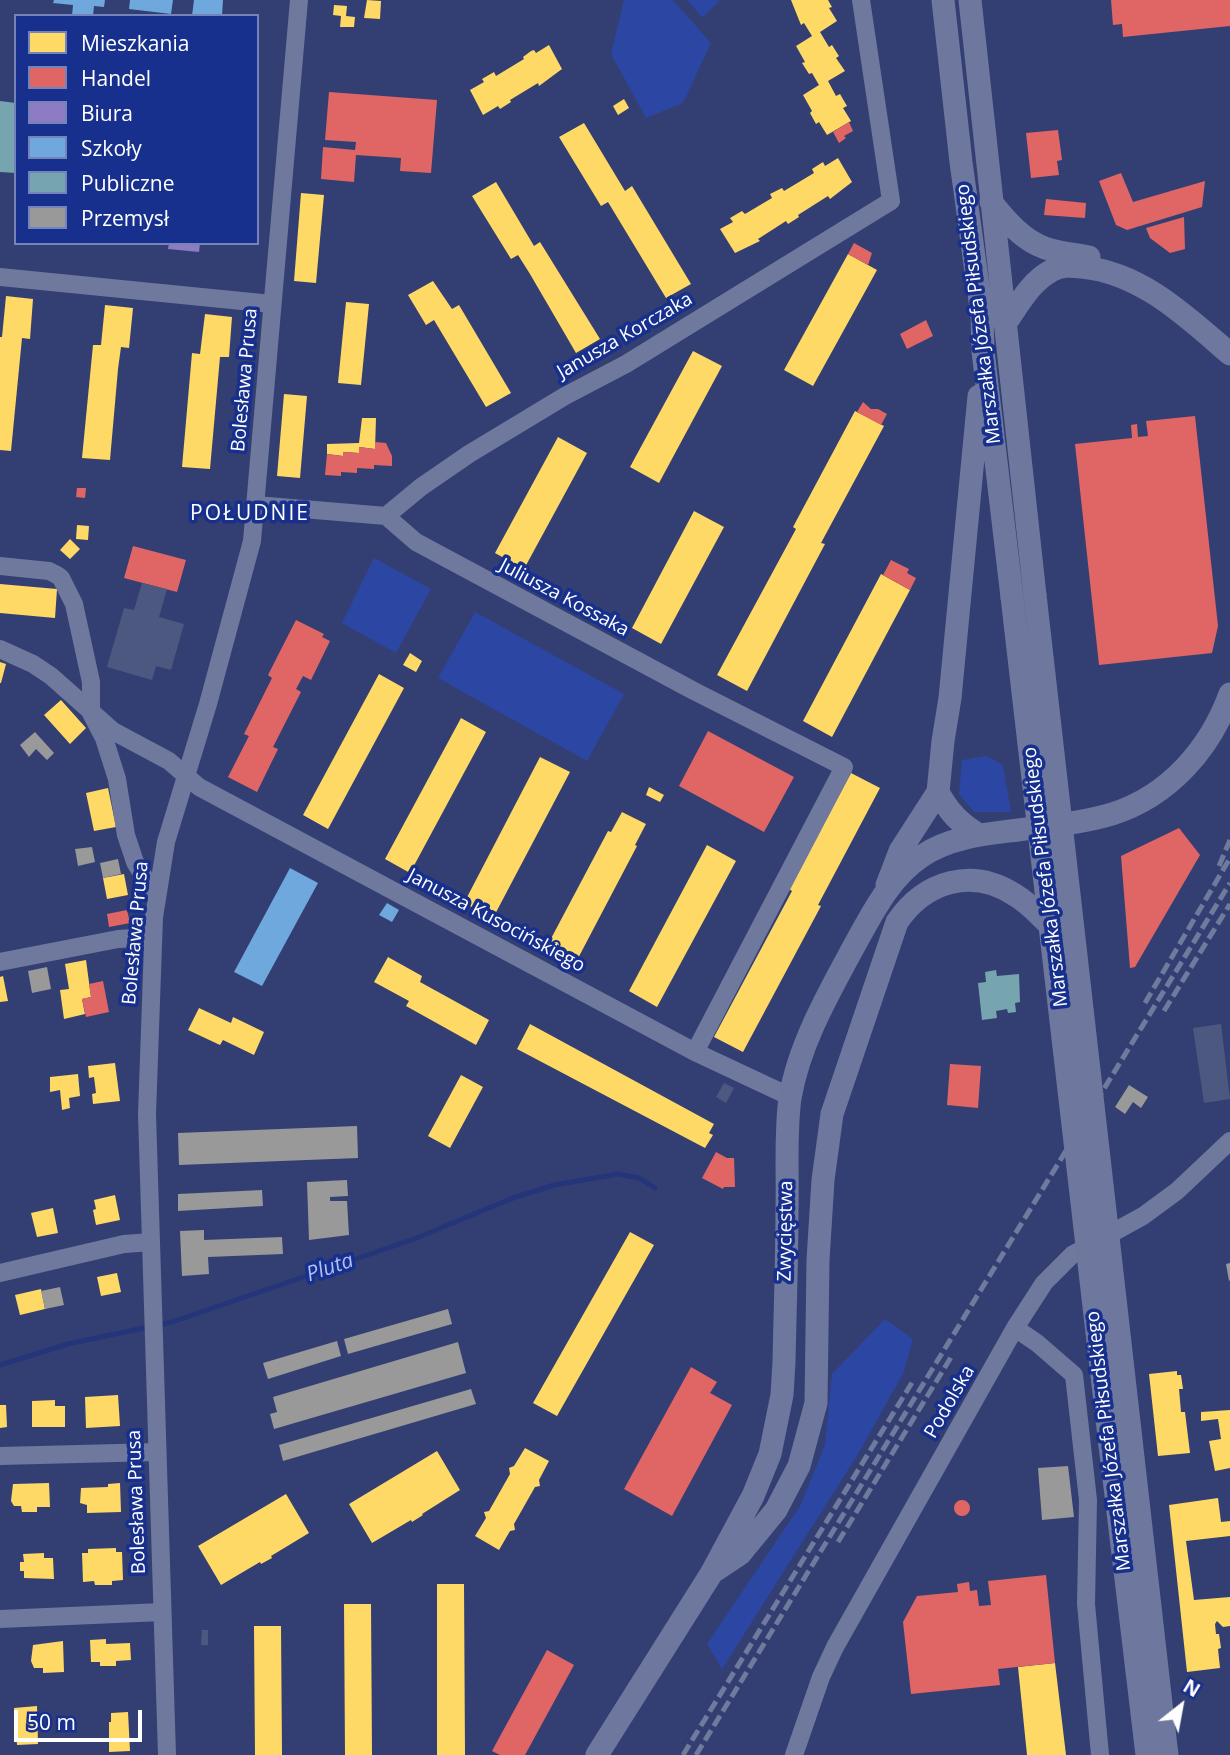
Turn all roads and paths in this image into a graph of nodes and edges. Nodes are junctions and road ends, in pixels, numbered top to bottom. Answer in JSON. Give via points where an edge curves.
{"nodes":[{"id":1,"x":862,"y":0,"type":"edge"},
{"id":2,"x":943,"y":0,"type":"edge"},
{"id":3,"x":970,"y":0,"type":"edge"},
{"id":4,"x":298,"y":1,"type":"edge"},
{"id":5,"x":991,"y":202,"type":"junction"},
{"id":6,"x":0,"y":277,"type":"edge"},
{"id":7,"x":272,"y":304,"type":"junction"},
{"id":8,"x":1179,"y":310,"type":"junction"},
{"id":9,"x":1005,"y":324,"type":"junction"},
{"id":10,"x":983,"y":352,"type":"junction"},
{"id":11,"x":1230,"y":354,"type":"edge"},
{"id":12,"x":256,"y":505,"type":"junction"},
{"id":13,"x":386,"y":516,"type":"junction"},
{"id":14,"x":0,"y":566,"type":"edge"},
{"id":15,"x":1024,"y":596,"type":"junction"},
{"id":16,"x":0,"y":649,"type":"edge"},
{"id":17,"x":1230,"y":694,"type":"edge"},
{"id":18,"x":91,"y":713,"type":"junction"},
{"id":19,"x":186,"y":775,"type":"junction"},
{"id":20,"x":938,"y":792,"type":"junction"},
{"id":21,"x":1077,"y":821,"type":"joint"},
{"id":22,"x":979,"y":835,"type":"junction"},
{"id":23,"x":884,"y":892,"type":"junction"},
{"id":24,"x":156,"y":897,"type":"junction"},
{"id":25,"x":1052,"y":927,"type":"junction"},
{"id":26,"x":152,"y":937,"type":"junction"},
{"id":27,"x":0,"y":962,"type":"edge"},
{"id":28,"x":695,"y":1052,"type":"junction"},
{"id":29,"x":791,"y":1097,"type":"junction"},
{"id":30,"x":1230,"y":1140,"type":"edge"},
{"id":31,"x":151,"y":1242,"type":"junction"},
{"id":32,"x":0,"y":1273,"type":"edge"},
{"id":33,"x":1015,"y":1328,"type":"junction"},
{"id":34,"x":157,"y":1452,"type":"junction"},
{"id":35,"x":0,"y":1456,"type":"edge"},
{"id":36,"x":711,"y":1574,"type":"junction"},
{"id":37,"x":162,"y":1612,"type":"junction"},
{"id":38,"x":0,"y":1619,"type":"edge"},
{"id":39,"x":1152,"y":1722,"type":"junction"},
{"id":40,"x":167,"y":1755,"type":"edge"},
{"id":41,"x":597,"y":1755,"type":"edge"},
{"id":42,"x":794,"y":1755,"type":"edge"},
{"id":43,"x":1100,"y":1755,"type":"edge"},
{"id":44,"x":1147,"y":1755,"type":"edge"},
{"id":45,"x":1167,"y":1755,"type":"edge"}],
"edges":[{"from":1,"to":13,"type":"street","name":"Janusza Korczaka","via":[[891,201],[626,364],[469,454]]},
{"from":2,"to":10,"type":"main road","name":"Marszałka Józefa Piłsudskiego"},
{"from":3,"to":5,"type":"main road","name":"Marszałka Józefa Piłsudskiego"},
{"from":4,"to":7,"type":"street","name":"Bolesława Prusa"},
{"from":5,"to":8,"type":"main road","name":"Marszałka Józefa Piłsudskiego","via":[[1030,240],[1045,248],[1124,266],[1158,286]]},
{"from":5,"to":9,"type":"main road","name":"Marszałka Józefa Piłsudskiego"},
{"from":6,"to":7,"type":"street"},
{"from":7,"to":12,"type":"street","name":"Bolesława Prusa"},
{"from":8,"to":9,"type":"main road","name":"Marszałka Józefa Piłsudskiego","via":[[1119,274],[1065,267],[1046,273]]},
{"from":8,"to":11,"type":"main road","name":"Marszałka Józefa Piłsudskiego"},
{"from":9,"to":15,"type":"main road","name":"Marszałka Józefa Piłsudskiego"},
{"from":10,"to":15,"type":"main road","name":"Marszałka Józefa Piłsudskiego"},
{"from":10,"to":20,"type":"main road"},
{"from":12,"to":13,"type":"street"},
{"from":12,"to":19,"type":"street","name":"Bolesława Prusa","via":[[249,556]]},
{"from":13,"to":28,"type":"street","name":"Juliusza Kossaka","via":[[416,542],[844,767]]},
{"from":14,"to":18,"type":"street","via":[[49,571],[61,578],[74,604],[89,674]]},
{"from":15,"to":25,"type":"main road","name":"Marszałka Józefa Piłsudskiego","bridge":true},
{"from":15,"to":39,"type":"main road","name":"Marszałka Józefa Piłsudskiego","bridge":true},
{"from":16,"to":18,"type":"street","name":"Janusza Kusocińskiego","via":[[51,676]]},
{"from":17,"to":21,"type":"main road","name":"Marszałka Józefa Piłsudskiego","via":[[1206,743],[1173,778],[1136,804]]},
{"from":18,"to":19,"type":"street","name":"Janusza Kusocińskiego"},
{"from":18,"to":24,"type":"street","via":[[117,779],[135,862]]},
{"from":19,"to":24,"type":"street","name":"Bolesława Prusa"},
{"from":19,"to":28,"type":"street","name":"Janusza Kusocińskiego","via":[[199,787]]},
{"from":20,"to":22,"type":"main road","via":[[954,817]]},
{"from":20,"to":23,"type":"main road","via":[[900,851]]},
{"from":21,"to":22,"type":"main road","name":"Zwycięstwa"},
{"from":22,"to":23,"type":"main road","name":"Zwycięstwa","via":[[921,856]]},
{"from":23,"to":29,"type":"main road","name":"Zwycięstwa","via":[[813,1027]]},
{"from":24,"to":26,"type":"street","name":"Bolesława Prusa"},
{"from":25,"to":36,"type":"main road","via":[[1017,896],[991,883],[953,882],[927,892],[897,922],[832,1114],[818,1260],[817,1403],[800,1466],[776,1510],[740,1553]]},
{"from":25,"to":39,"type":"main road","name":"Marszałka Józefa Piłsudskiego","bridge":true},
{"from":26,"to":27,"type":"street","via":[[118,939]]},
{"from":26,"to":31,"type":"street","name":"Bolesława Prusa","via":[[147,1114]]},
{"from":28,"to":29,"type":"street","name":"Janusza Kusocińskiego"},
{"from":29,"to":36,"type":"main road","name":"Zwycięstwa","via":[[786,1144],[782,1395],[770,1454]]},
{"from":30,"to":33,"type":"street","name":"Podolska","via":[[1151,1210],[1072,1255],[1044,1283]]},
{"from":31,"to":32,"type":"street"},
{"from":31,"to":34,"type":"street","name":"Bolesława Prusa"},
{"from":33,"to":42,"type":"street","name":"Podolska","via":[[835,1647]]},
{"from":33,"to":43,"type":"street","name":"Marszałka Józefa Piłsudskiego","via":[[1074,1375],[1088,1500],[1086,1604]]},
{"from":34,"to":35,"type":"street"},
{"from":34,"to":37,"type":"street","name":"Bolesława Prusa"},
{"from":36,"to":41,"type":"main road","name":"Zwycięstwa"},
{"from":37,"to":38,"type":"street"},
{"from":37,"to":40,"type":"street","name":"Bolesława Prusa"},
{"from":39,"to":44,"type":"main road","name":"Marszałka Józefa Piłsudskiego"},
{"from":39,"to":45,"type":"main road","name":"Marszałka Józefa Piłsudskiego"}]}
